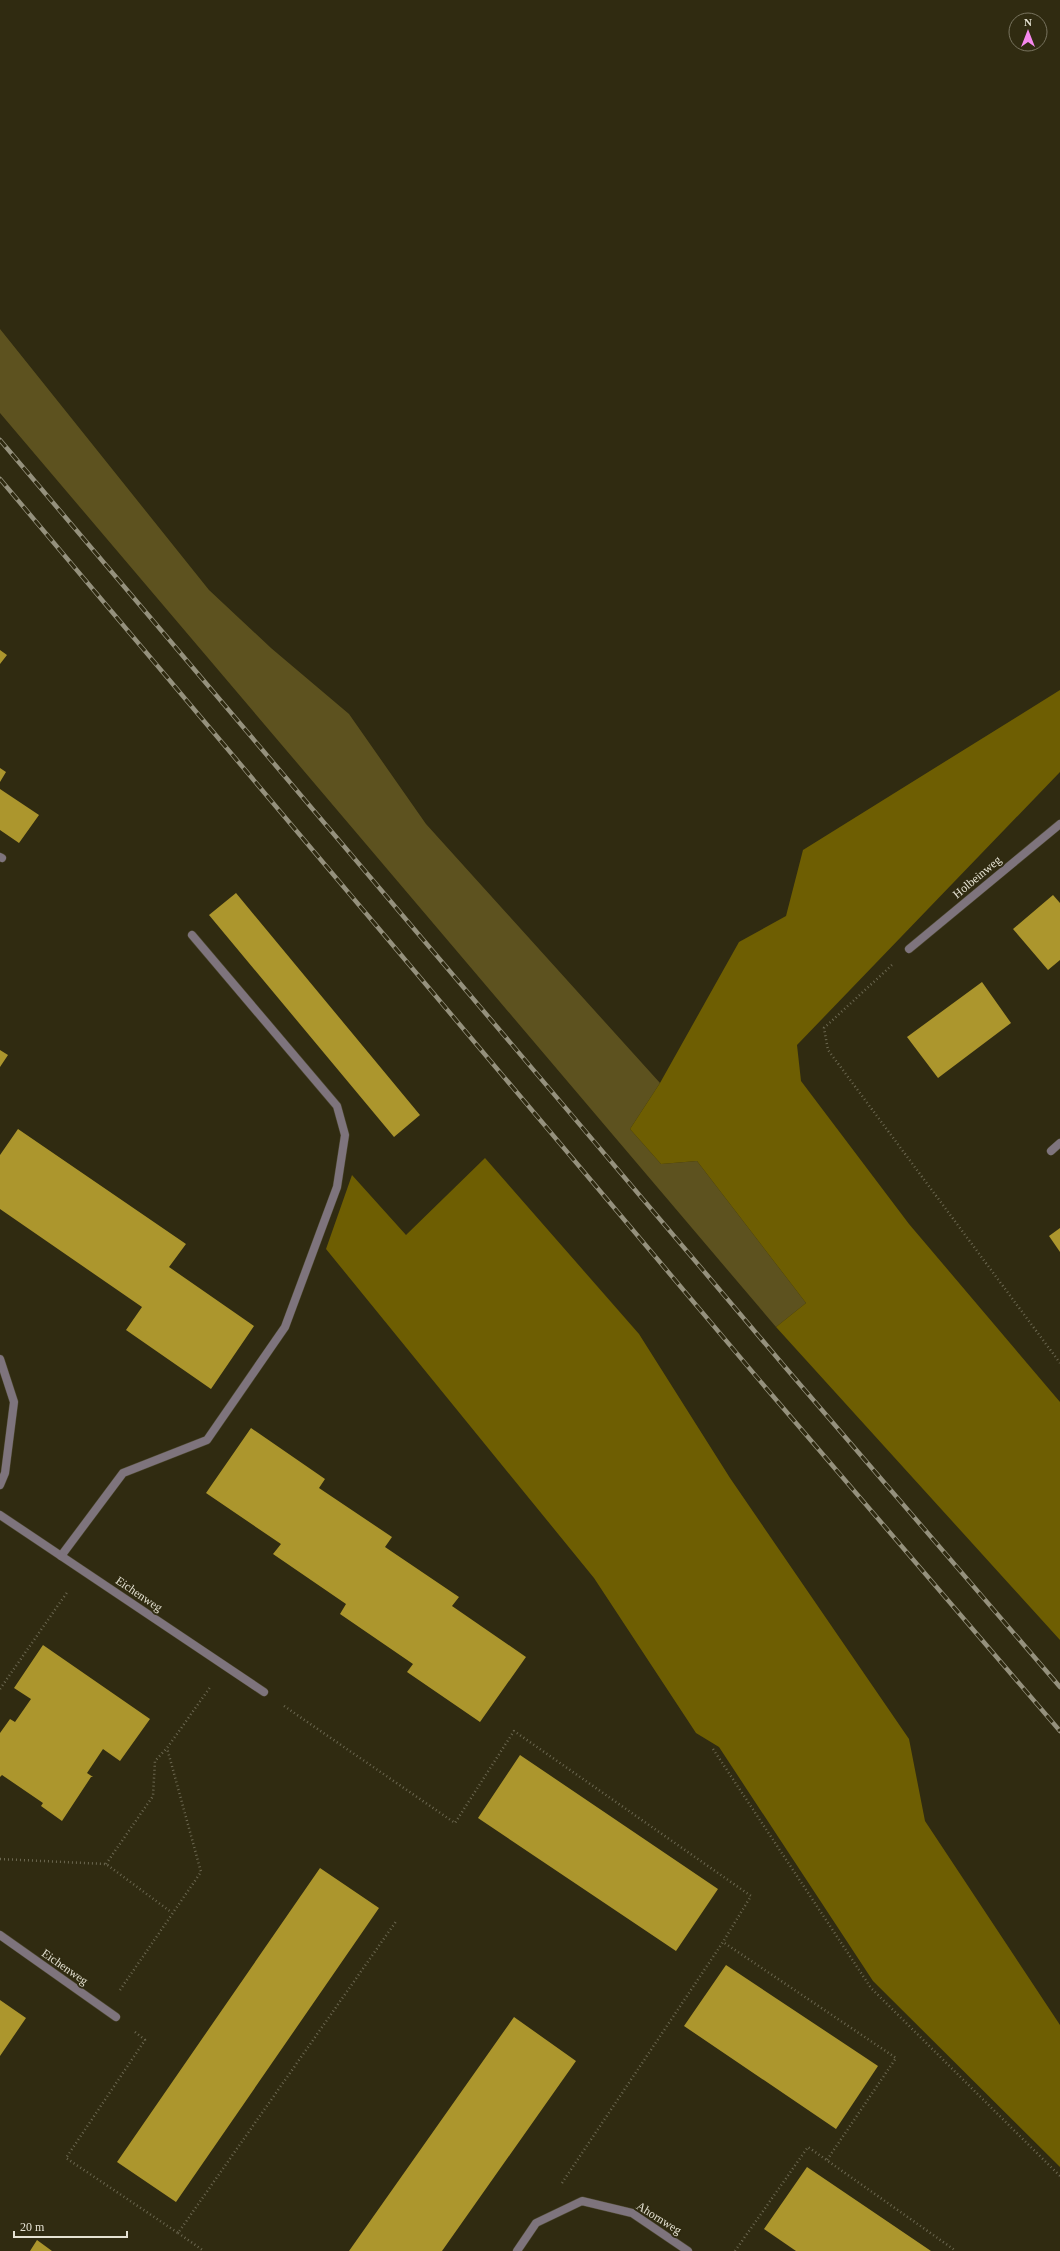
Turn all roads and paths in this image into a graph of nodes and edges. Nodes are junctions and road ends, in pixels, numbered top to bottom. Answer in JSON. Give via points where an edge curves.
{"nodes":[{"id":1,"x":1060,"y":824,"type":"edge"},
{"id":2,"x":192,"y":936,"type":"dead end"},
{"id":3,"x":909,"y":949,"type":"joint"},
{"id":4,"x":1060,"y":1143,"type":"edge"},
{"id":5,"x":1051,"y":1151,"type":"dead end"},
{"id":6,"x":0,"y":1359,"type":"edge"},
{"id":7,"x":1060,"y":1363,"type":"edge"},
{"id":8,"x":0,"y":1485,"type":"edge"},
{"id":9,"x":0,"y":1515,"type":"edge"},
{"id":10,"x":61,"y":1556,"type":"junction"},
{"id":11,"x":83,"y":1570,"type":"junction"},
{"id":12,"x":225,"y":1667,"type":"junction"},
{"id":13,"x":0,"y":1682,"type":"edge"},
{"id":14,"x":3,"y":1684,"type":"junction"},
{"id":15,"x":0,"y":1688,"type":"edge"},
{"id":16,"x":264,"y":1692,"type":"joint"},
{"id":17,"x":167,"y":1748,"type":"junction"},
{"id":18,"x":713,"y":1750,"type":"dead end"},
{"id":19,"x":0,"y":1859,"type":"edge"},
{"id":20,"x":106,"y":1864,"type":"junction"},
{"id":21,"x":171,"y":1912,"type":"junction"},
{"id":22,"x":397,"y":1920,"type":"dead end"},
{"id":23,"x":0,"y":1936,"type":"edge"},
{"id":24,"x":723,"y":1942,"type":"junction"},
{"id":25,"x":106,"y":2010,"type":"junction"},
{"id":26,"x":116,"y":2017,"type":"joint"},
{"id":27,"x":827,"y":2160,"type":"junction"},
{"id":28,"x":1060,"y":2176,"type":"edge"},
{"id":29,"x":536,"y":2223,"type":"junction"},
{"id":30,"x":178,"y":2234,"type":"junction"},
{"id":31,"x":204,"y":2251,"type":"edge"},
{"id":32,"x":517,"y":2251,"type":"edge"},
{"id":33,"x":688,"y":2251,"type":"edge"},
{"id":34,"x":735,"y":2251,"type":"edge"},
{"id":35,"x":956,"y":2251,"type":"edge"}],
"edges":[{"from":1,"to":3,"type":"street","name":"Holbeinweg"},
{"from":2,"to":10,"type":"street","via":[[337,1106],[344,1135],[337,1187],[285,1327],[207,1440],[123,1473]]},
{"from":3,"to":7,"type":"path","via":[[824,1028],[828,1050]]},
{"from":4,"to":5,"type":"street"},
{"from":6,"to":8,"type":"street","via":[[14,1402],[5,1473]]},
{"from":9,"to":10,"type":"street","name":"Eichenweg"},
{"from":10,"to":11,"type":"street","name":"Eichenweg"},
{"from":11,"to":12,"type":"street","name":"Eichenweg"},
{"from":11,"to":14,"type":"path"},
{"from":12,"to":16,"type":"street","name":"Eichenweg"},
{"from":12,"to":17,"type":"path"},
{"from":13,"to":14,"type":"path"},
{"from":14,"to":15,"type":"path"},
{"from":16,"to":24,"type":"path","via":[[455,1823],[514,1730],[751,1896]]},
{"from":17,"to":20,"type":"path","via":[[155,1762],[153,1796]]},
{"from":17,"to":21,"type":"path","via":[[201,1872]]},
{"from":18,"to":28,"type":"path","via":[[871,1988]]},
{"from":19,"to":20,"type":"path"},
{"from":20,"to":21,"type":"path"},
{"from":21,"to":25,"type":"path"},
{"from":22,"to":30,"type":"path"},
{"from":23,"to":25,"type":"street","name":"Eichenweg"},
{"from":24,"to":27,"type":"path","via":[[896,2058]]},
{"from":24,"to":29,"type":"path"},
{"from":25,"to":26,"type":"street","name":"Eichenweg"},
{"from":26,"to":30,"type":"path","via":[[145,2040],[66,2158]]},
{"from":27,"to":34,"type":"path","via":[[808,2147]]},
{"from":27,"to":35,"type":"path"},
{"from":29,"to":32,"type":"street"},
{"from":29,"to":33,"type":"street","name":"Ahornweg","via":[[582,2201],[632,2213]]},
{"from":30,"to":31,"type":"path"}]}
